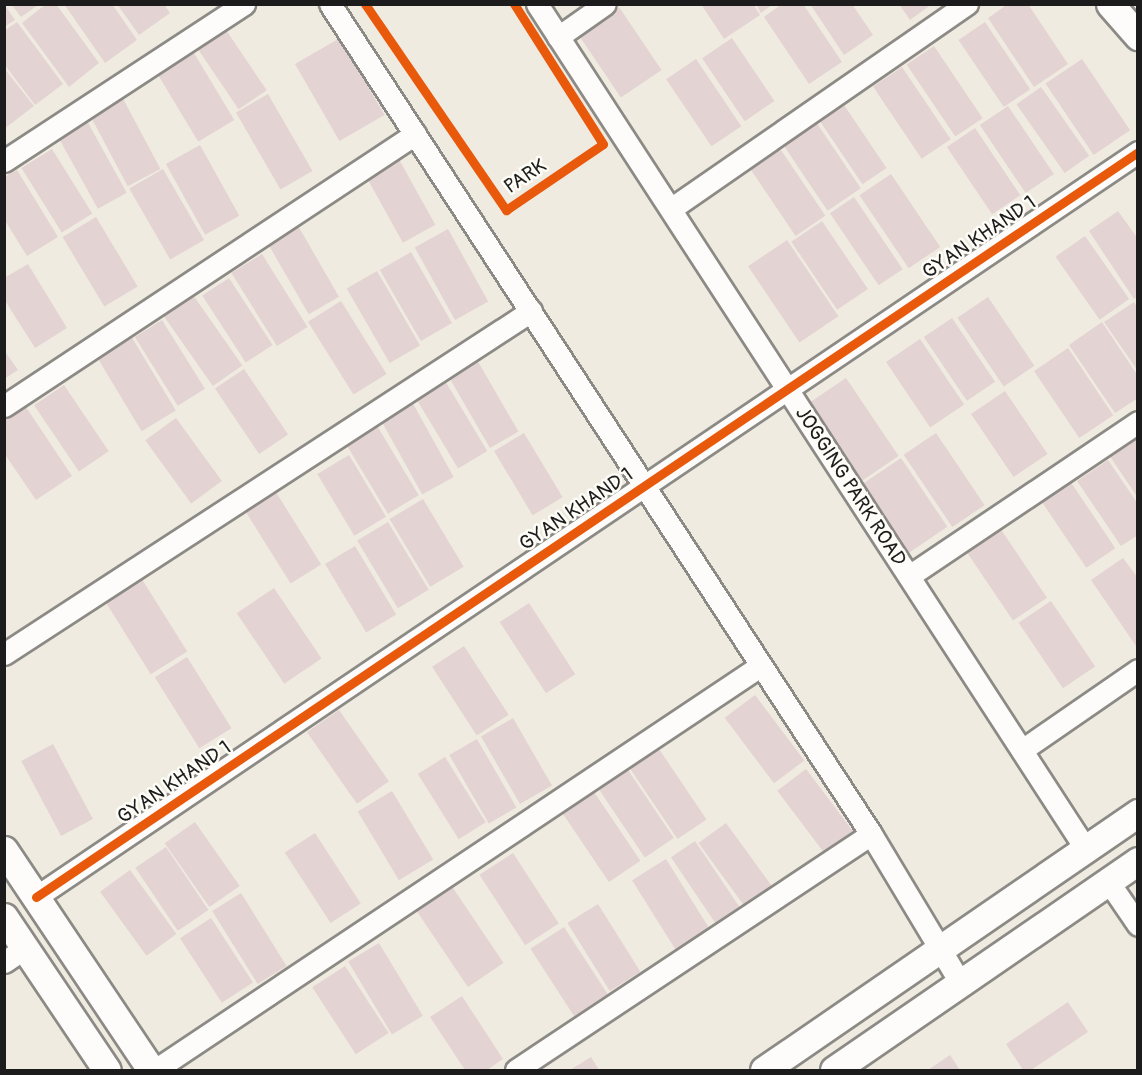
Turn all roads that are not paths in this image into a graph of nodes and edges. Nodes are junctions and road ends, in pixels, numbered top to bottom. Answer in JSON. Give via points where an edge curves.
{"nodes":[{"id":1,"x":244,"y":4,"type":"edge"},
{"id":2,"x":330,"y":4,"type":"edge"},
{"id":3,"x":537,"y":4,"type":"edge"},
{"id":4,"x":605,"y":4,"type":"edge"},
{"id":5,"x":967,"y":4,"type":"edge"},
{"id":6,"x":1110,"y":4,"type":"edge"},
{"id":7,"x":1137,"y":36,"type":"edge"},
{"id":8,"x":558,"y":37,"type":"junction"},
{"id":9,"x":415,"y":134,"type":"junction"},
{"id":10,"x":1137,"y":152,"type":"edge"},
{"id":11,"x":4,"y":161,"type":"edge"},
{"id":12,"x":672,"y":208,"type":"junction"},
{"id":13,"x":531,"y":311,"type":"junction"},
{"id":14,"x":786,"y":387,"type":"junction"},
{"id":15,"x":4,"y":406,"type":"edge"},
{"id":16,"x":1137,"y":422,"type":"edge"},
{"id":17,"x":643,"y":484,"type":"junction"},
{"id":18,"x":909,"y":576,"type":"junction"},
{"id":19,"x":4,"y":654,"type":"edge"},
{"id":20,"x":760,"y":666,"type":"junction"},
{"id":21,"x":1137,"y":670,"type":"edge"},
{"id":22,"x":1022,"y":750,"type":"junction"},
{"id":23,"x":1137,"y":813,"type":"edge"},
{"id":24,"x":872,"y":834,"type":"junction"},
{"id":25,"x":1085,"y":848,"type":"junction"},
{"id":26,"x":4,"y":850,"type":"edge"},
{"id":27,"x":1137,"y":861,"type":"edge"},
{"id":28,"x":1108,"y":881,"type":"junction"},
{"id":29,"x":36,"y":897,"type":"junction"},
{"id":30,"x":4,"y":917,"type":"edge"},
{"id":31,"x":1137,"y":925,"type":"edge"},
{"id":32,"x":942,"y":948,"type":"junction"},
{"id":33,"x":15,"y":955,"type":"edge"},
{"id":34,"x":960,"y":982,"type":"junction"},
{"id":35,"x":107,"y":1071,"type":"edge"},
{"id":36,"x":153,"y":1071,"type":"edge"},
{"id":37,"x":516,"y":1071,"type":"edge"},
{"id":38,"x":765,"y":1071,"type":"edge"},
{"id":39,"x":834,"y":1071,"type":"edge"}],
"edges":[{"from":1,"to":11,"type":"street"},
{"from":2,"to":9,"type":"street"},
{"from":3,"to":8,"type":"street","name":"JOGGING PARK ROAD"},
{"from":4,"to":8,"type":"street"},
{"from":5,"to":12,"type":"street"},
{"from":6,"to":7,"type":"street"},
{"from":8,"to":12,"type":"street","name":"JOGGING PARK ROAD"},
{"from":9,"to":13,"type":"street"},
{"from":9,"to":15,"type":"street"},
{"from":10,"to":14,"type":"street","name":"GYAN KHAND 1"},
{"from":12,"to":14,"type":"street","name":"JOGGING PARK ROAD"},
{"from":13,"to":17,"type":"street"},
{"from":13,"to":19,"type":"street"},
{"from":14,"to":17,"type":"street","name":"GYAN KHAND 1"},
{"from":14,"to":18,"type":"street","name":"JOGGING PARK ROAD"},
{"from":16,"to":18,"type":"street"},
{"from":17,"to":20,"type":"street"},
{"from":17,"to":29,"type":"street","name":"GYAN KHAND 1"},
{"from":18,"to":22,"type":"street","name":"JOGGING PARK ROAD"},
{"from":20,"to":24,"type":"street"},
{"from":20,"to":36,"type":"street"},
{"from":21,"to":22,"type":"street"},
{"from":22,"to":25,"type":"street","name":"JOGGING PARK ROAD"},
{"from":23,"to":25,"type":"street"},
{"from":24,"to":32,"type":"street"},
{"from":24,"to":37,"type":"street"},
{"from":25,"to":32,"type":"street"},
{"from":26,"to":29,"type":"street"},
{"from":27,"to":28,"type":"street"},
{"from":28,"to":31,"type":"street"},
{"from":28,"to":34,"type":"street"},
{"from":29,"to":36,"type":"street"},
{"from":30,"to":33,"type":"street"},
{"from":32,"to":34,"type":"street"},
{"from":32,"to":38,"type":"street"},
{"from":33,"to":35,"type":"street"},
{"from":34,"to":39,"type":"street"}]}
